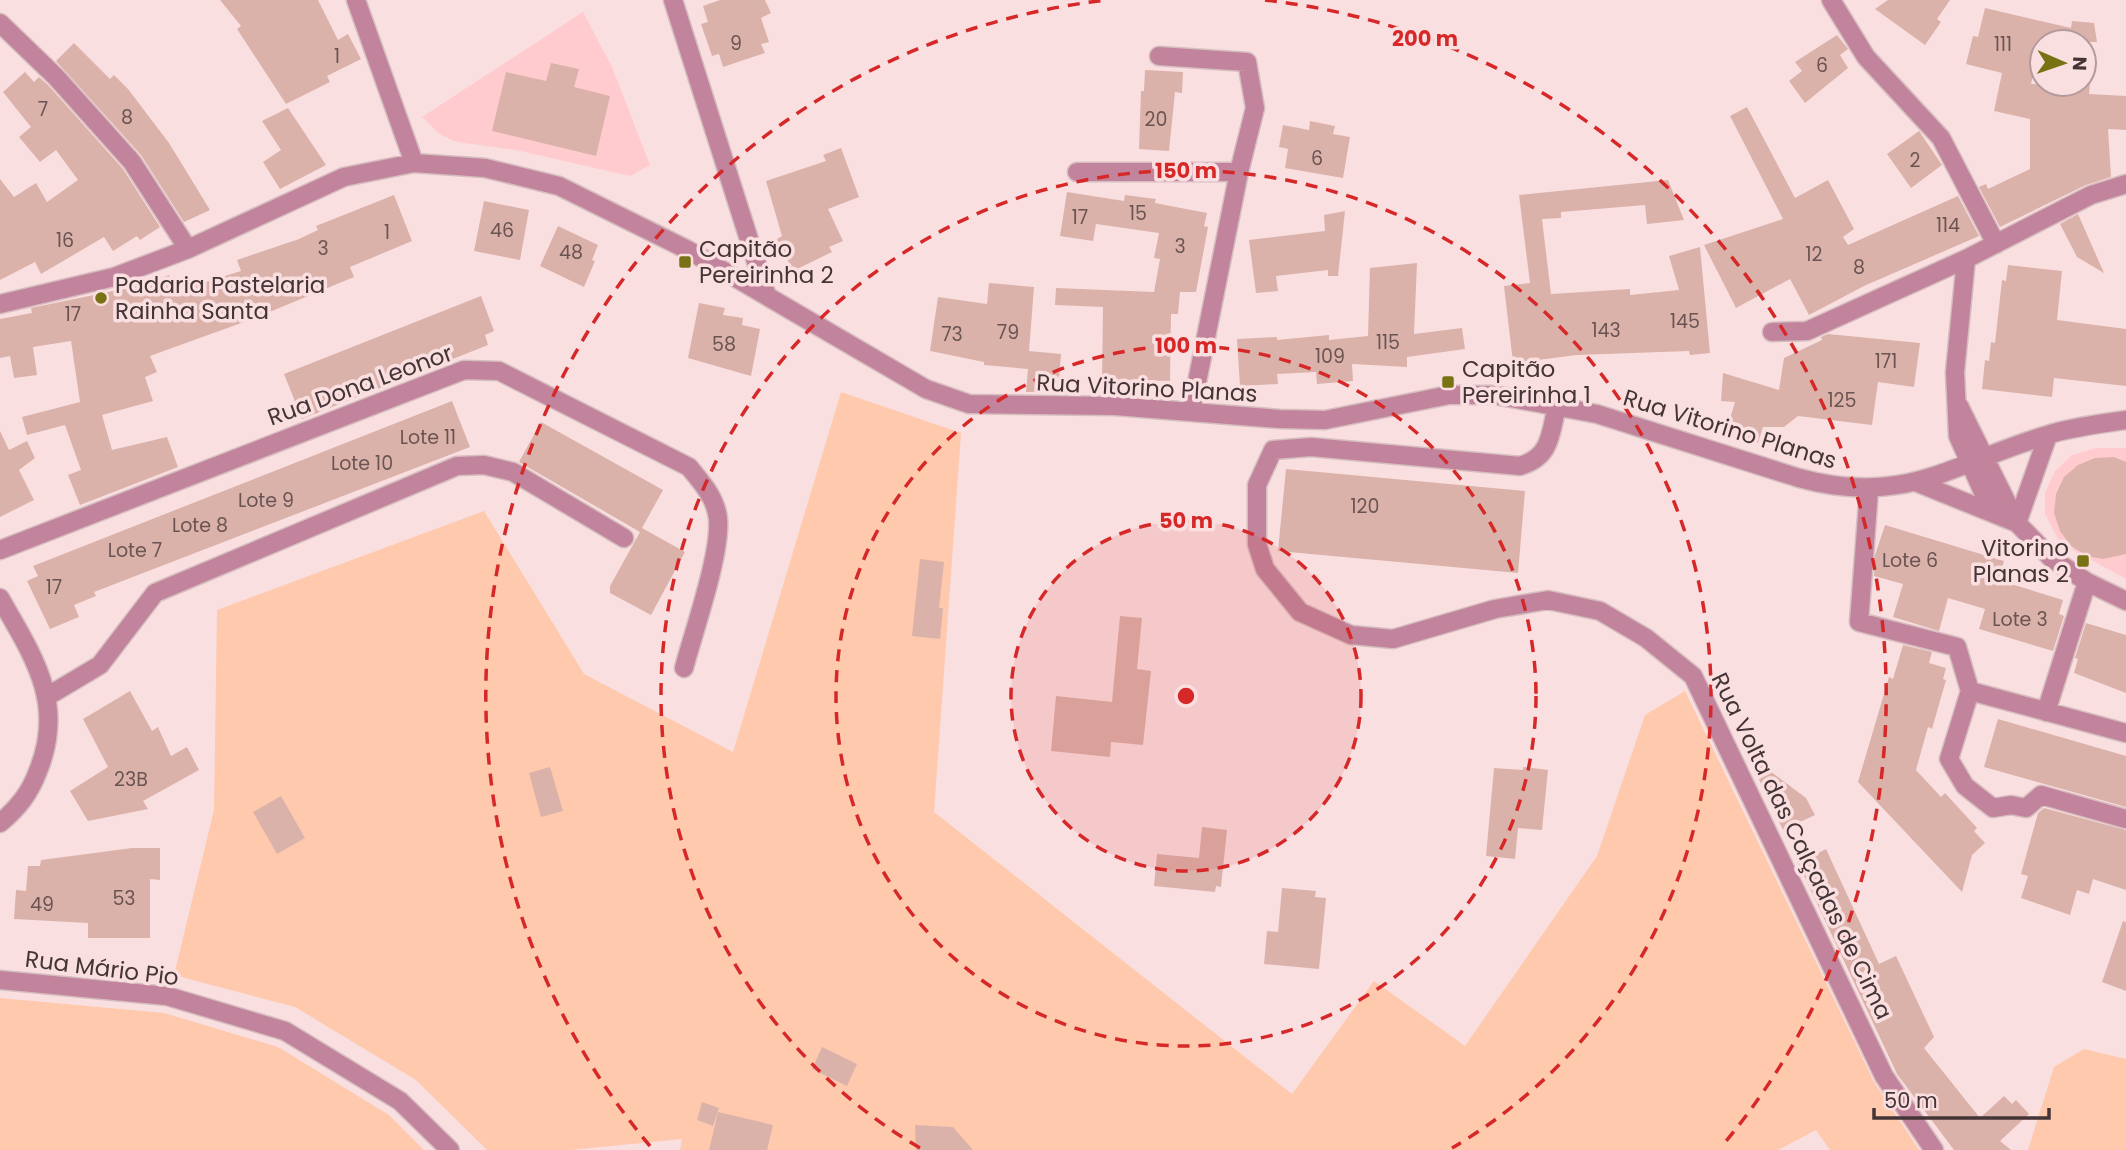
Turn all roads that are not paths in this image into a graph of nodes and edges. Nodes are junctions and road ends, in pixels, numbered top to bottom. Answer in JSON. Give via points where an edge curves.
{"nodes":[{"id":1,"x":356,"y":0,"type":"edge"},
{"id":2,"x":673,"y":0,"type":"edge"},
{"id":3,"x":1831,"y":0,"type":"edge"},
{"id":4,"x":0,"y":23,"type":"edge"},
{"id":5,"x":1159,"y":56,"type":"dead end"},
{"id":6,"x":414,"y":163,"type":"junction"},
{"id":7,"x":1077,"y":172,"type":"dead end"},
{"id":8,"x":1239,"y":172,"type":"junction"},
{"id":9,"x":2126,"y":184,"type":"edge"},
{"id":10,"x":1996,"y":244,"type":"junction"},
{"id":11,"x":188,"y":249,"type":"junction"},
{"id":12,"x":1966,"y":260,"type":"junction"},
{"id":13,"x":765,"y":293,"type":"junction"},
{"id":14,"x":0,"y":304,"type":"edge"},
{"id":15,"x":1772,"y":332,"type":"dead end"},
{"id":16,"x":1557,"y":406,"type":"junction"},
{"id":17,"x":1191,"y":412,"type":"junction"},
{"id":18,"x":2126,"y":419,"type":"edge"},
{"id":19,"x":2049,"y":435,"type":"junction"},
{"id":20,"x":1978,"y":461,"type":"junction"},
{"id":21,"x":1918,"y":483,"type":"junction"},
{"id":22,"x":1869,"y":490,"type":"junction"},
{"id":23,"x":1991,"y":510,"type":"junction"},
{"id":24,"x":2017,"y":523,"type":"junction"},
{"id":25,"x":624,"y":538,"type":"dead end"},
{"id":26,"x":0,"y":550,"type":"edge"},
{"id":27,"x":2087,"y":582,"type":"junction"},
{"id":28,"x":0,"y":598,"type":"edge"},
{"id":29,"x":2126,"y":601,"type":"edge"},
{"id":30,"x":684,"y":668,"type":"dead end"},
{"id":31,"x":1970,"y":691,"type":"junction"},
{"id":32,"x":48,"y":696,"type":"junction"},
{"id":33,"x":2046,"y":712,"type":"junction"},
{"id":34,"x":2126,"y":733,"type":"edge"},
{"id":35,"x":2126,"y":819,"type":"edge"},
{"id":36,"x":0,"y":823,"type":"edge"},
{"id":37,"x":0,"y":980,"type":"edge"},
{"id":38,"x":450,"y":1150,"type":"edge"},
{"id":39,"x":1934,"y":1150,"type":"edge"}],
"edges":[{"from":1,"to":6,"type":"street"},
{"from":2,"to":13,"type":"street"},
{"from":3,"to":10,"type":"street","via":[[1866,57],[1941,138]]},
{"from":4,"to":11,"type":"street","via":[[132,162]]},
{"from":5,"to":8,"type":"street","via":[[1248,62],[1255,108]]},
{"from":6,"to":11,"type":"street","name":"Rua Vitorino Planas","via":[[344,177]]},
{"from":6,"to":13,"type":"street","name":"Rua Vitorino Planas","via":[[485,168],[559,186]]},
{"from":7,"to":8,"type":"street"},
{"from":8,"to":17,"type":"street"},
{"from":9,"to":10,"type":"street","via":[[2091,195]]},
{"from":10,"to":12,"type":"street"},
{"from":11,"to":14,"type":"street","name":"Rua Vitorino Planas","via":[[114,276]]},
{"from":12,"to":15,"type":"street","via":[[1807,331]]},
{"from":12,"to":20,"type":"street","via":[[1955,372],[1957,403]]},
{"from":13,"to":17,"type":"street","name":"Rua Vitorino Planas","via":[[926,389],[969,404]]},
{"from":16,"to":17,"type":"street","name":"Rua Vitorino Planas","via":[[1495,395],[1449,395],[1325,420]]},
{"from":16,"to":22,"type":"street","name":"Rua Vitorino Planas","via":[[1681,438],[1810,481]]},
{"from":16,"to":39,"type":"street","name":"Rua Volta das Calçadas de Cima","via":[[1546,450],[1536,462],[1520,467],[1311,447],[1273,450],[1257,485],[1257,544],[1265,569],[1300,612],[1351,635],[1393,639],[1494,608],[1548,600],[1600,611],[1646,638],[1693,676],[1884,1076]]},
{"from":18,"to":19,"type":"street","name":"Rua Vitorino Planas"},
{"from":19,"to":20,"type":"street","name":"Rua Vitorino Planas"},
{"from":19,"to":24,"type":"street"},
{"from":20,"to":21,"type":"street","name":"Rua Vitorino Planas"},
{"from":20,"to":23,"type":"street"},
{"from":20,"to":24,"type":"street"},
{"from":21,"to":22,"type":"street","name":"Rua Vitorino Planas"},
{"from":21,"to":23,"type":"street","name":"Rua Vitorino Planas"},
{"from":22,"to":31,"type":"street","via":[[1859,622],[1957,647]]},
{"from":23,"to":24,"type":"street","name":"Rua Vitorino Planas"},
{"from":24,"to":27,"type":"street","name":"Rua Vitorino Planas","via":[[2032,542]]},
{"from":25,"to":32,"type":"street","via":[[513,472],[484,465],[457,466],[155,593],[100,665]]},
{"from":26,"to":30,"type":"street","name":"Rua Dona Leonor","via":[[464,370],[499,371],[689,467],[709,491],[718,517],[717,540]]},
{"from":27,"to":29,"type":"street","name":"Rua Vitorino Planas"},
{"from":27,"to":33,"type":"street"},
{"from":28,"to":32,"type":"street"},
{"from":31,"to":33,"type":"street"},
{"from":31,"to":35,"type":"street","via":[[1949,759],[1965,786],[1993,808],[2026,808],[2041,795]]},
{"from":32,"to":36,"type":"street","via":[[51,725],[46,754],[16,810]]},
{"from":33,"to":34,"type":"street"},
{"from":37,"to":38,"type":"street","name":"Rua Mário Pio","via":[[167,996],[285,1031],[400,1101]]}]}
